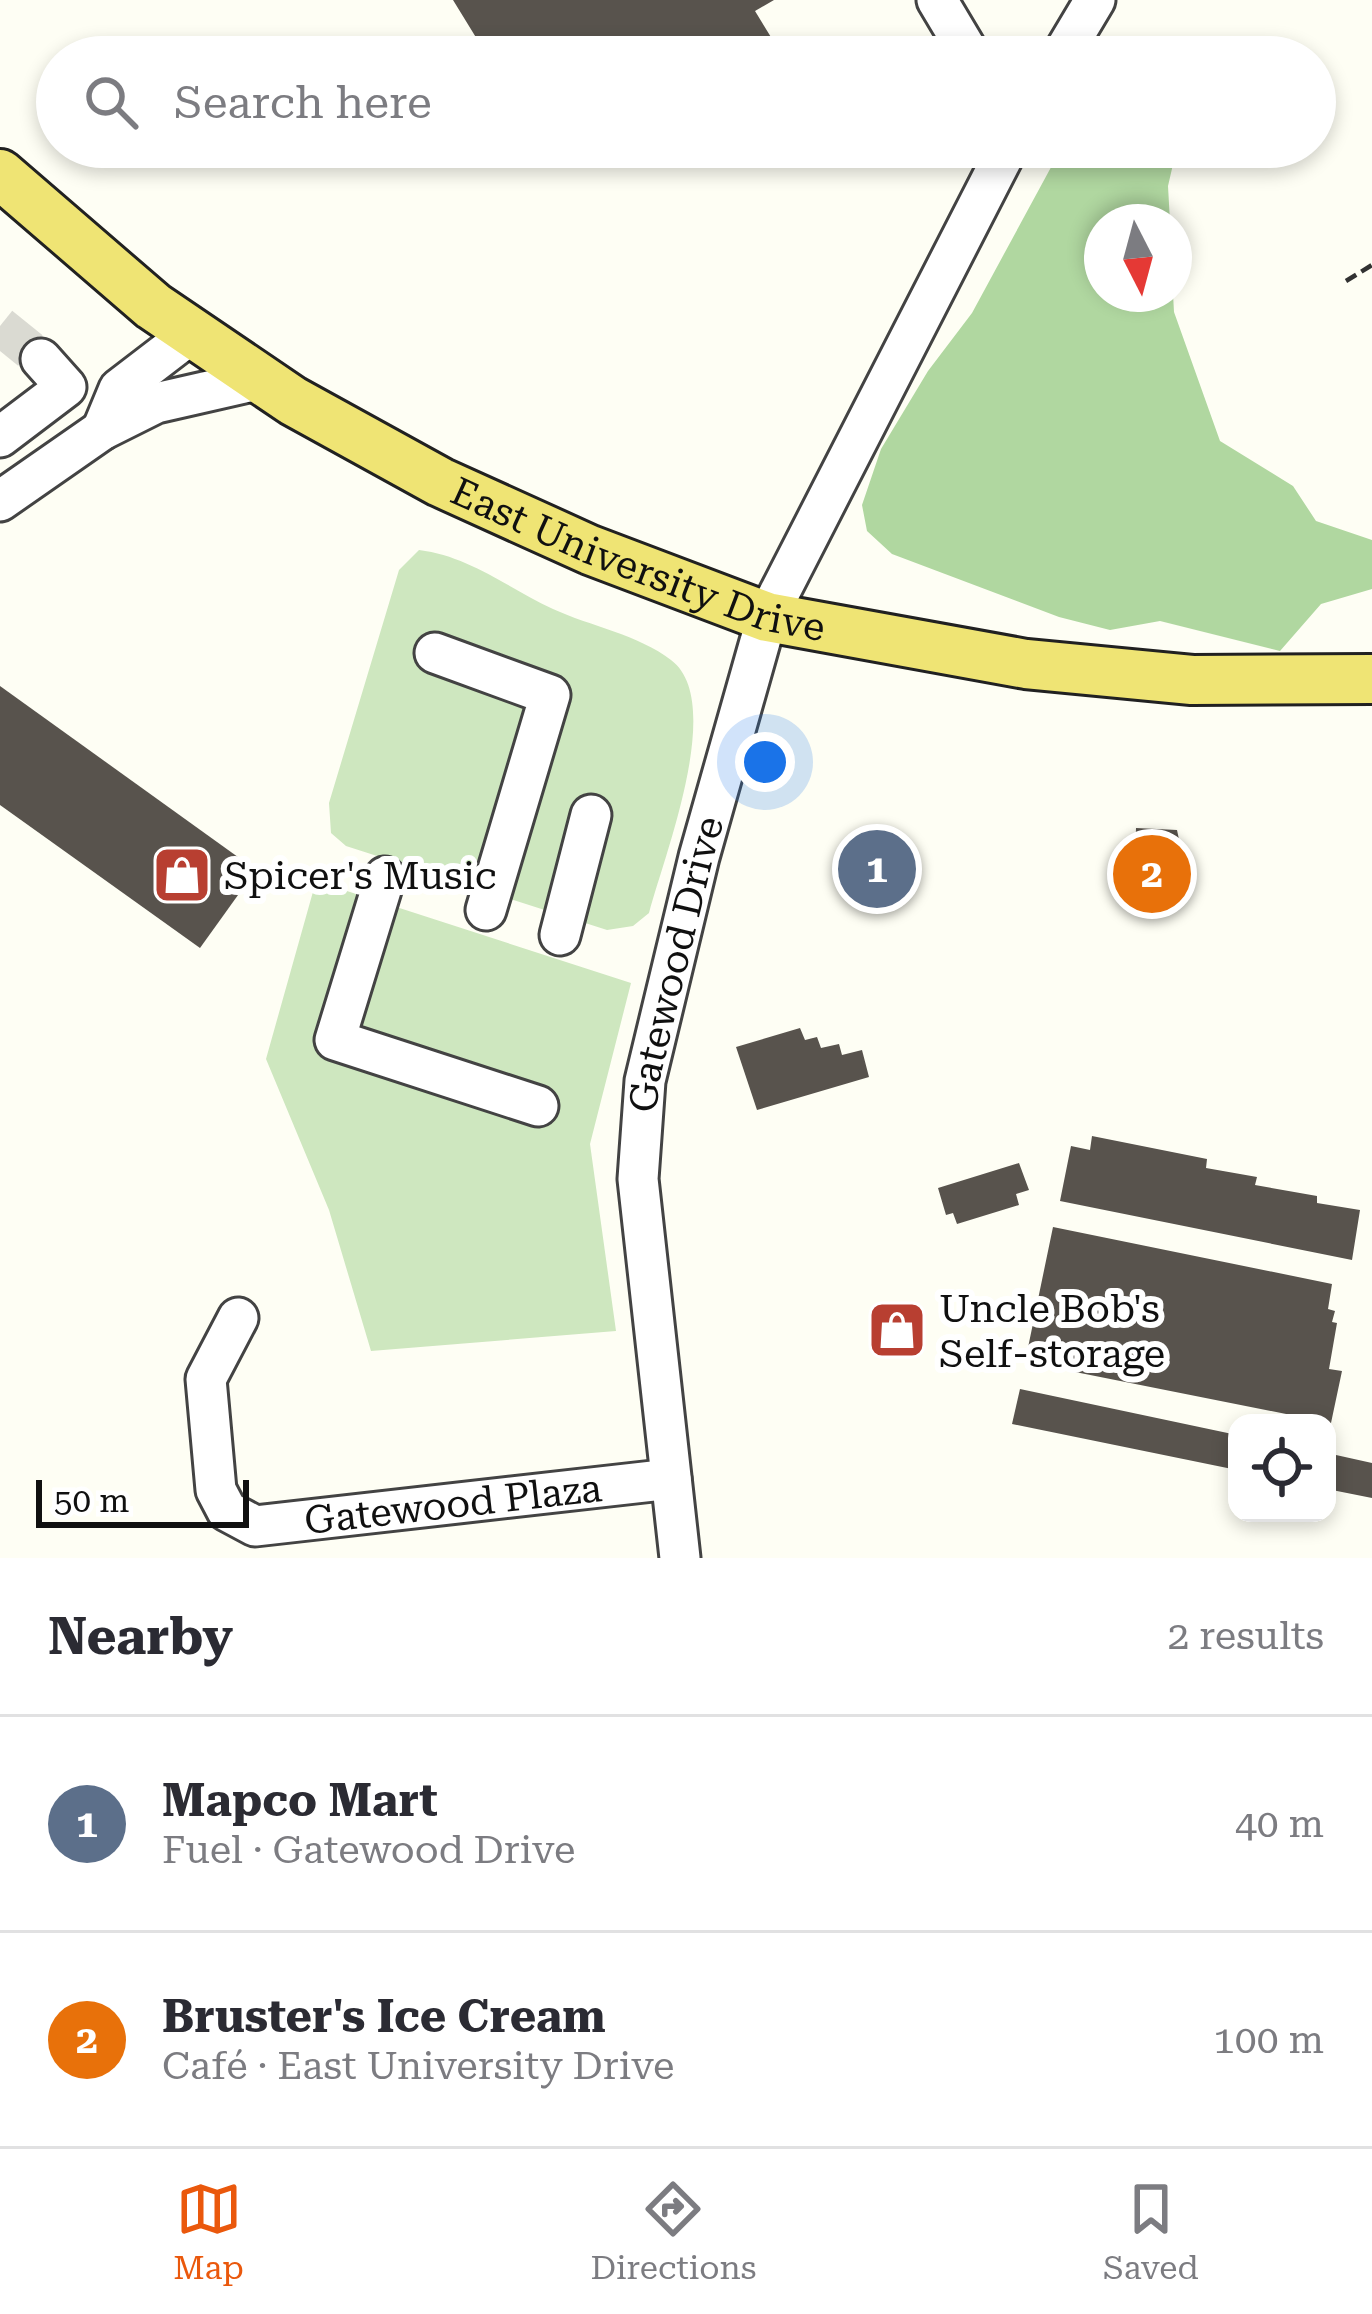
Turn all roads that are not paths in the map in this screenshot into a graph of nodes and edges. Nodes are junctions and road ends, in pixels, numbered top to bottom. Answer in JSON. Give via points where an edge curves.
{"nodes":[{"id":1,"x":937,"y":0,"type":"edge"},
{"id":2,"x":1095,"y":0,"type":"edge"},
{"id":3,"x":958,"y":36,"type":"edge"},
{"id":4,"x":1074,"y":36,"type":"edge"},
{"id":5,"x":997,"y":168,"type":"edge"},
{"id":6,"x":0,"y":175,"type":"edge"},
{"id":7,"x":192,"y":333,"type":"junction"},
{"id":8,"x":40,"y":359,"type":"tunnel mouth"},
{"id":9,"x":261,"y":379,"type":"junction"},
{"id":10,"x":102,"y":430,"type":"junction"},
{"id":11,"x":0,"y":437,"type":"edge"},
{"id":12,"x":0,"y":501,"type":"edge"},
{"id":13,"x":767,"y":617,"type":"junction"},
{"id":14,"x":435,"y":653,"type":"dead end"},
{"id":15,"x":1372,"y":679,"type":"edge"},
{"id":16,"x":591,"y":815,"type":"dead end"},
{"id":17,"x":385,"y":878,"type":"dead end"},
{"id":18,"x":486,"y":910,"type":"dead end"},
{"id":19,"x":560,"y":934,"type":"dead end"},
{"id":20,"x":538,"y":1106,"type":"dead end"},
{"id":21,"x":238,"y":1318,"type":"dead end"},
{"id":22,"x":671,"y":1479,"type":"junction"},
{"id":23,"x":680,"y":1558,"type":"edge"}],
"edges":[{"from":1,"to":3,"type":"street"},
{"from":2,"to":4,"type":"street"},
{"from":5,"to":13,"type":"street","name":"Gatewood Drive"},
{"from":6,"to":7,"type":"main road","name":"East University Drive"},
{"from":7,"to":9,"type":"main road","name":"East University Drive"},
{"from":7,"to":10,"type":"street","via":[[119,389]]},
{"from":8,"to":11,"type":"street","via":[[66,387]]},
{"from":9,"to":10,"type":"street","via":[[155,403]]},
{"from":9,"to":13,"type":"main road","name":"East University Drive","via":[[440,482]]},
{"from":10,"to":12,"type":"street"},
{"from":13,"to":15,"type":"main road","name":"East University Drive","via":[[1026,664],[1192,680]]},
{"from":13,"to":22,"type":"street","name":"Gatewood Drive","via":[[645,1081],[638,1179]]},
{"from":14,"to":18,"type":"street","via":[[550,695]]},
{"from":16,"to":19,"type":"street"},
{"from":17,"to":20,"type":"street","via":[[335,1040]]},
{"from":21,"to":22,"type":"street","name":"Gatewood Plaza","via":[[206,1378],[216,1490],[227,1510],[255,1526]]},
{"from":22,"to":23,"type":"street","name":"Gatewood Drive"}]}
